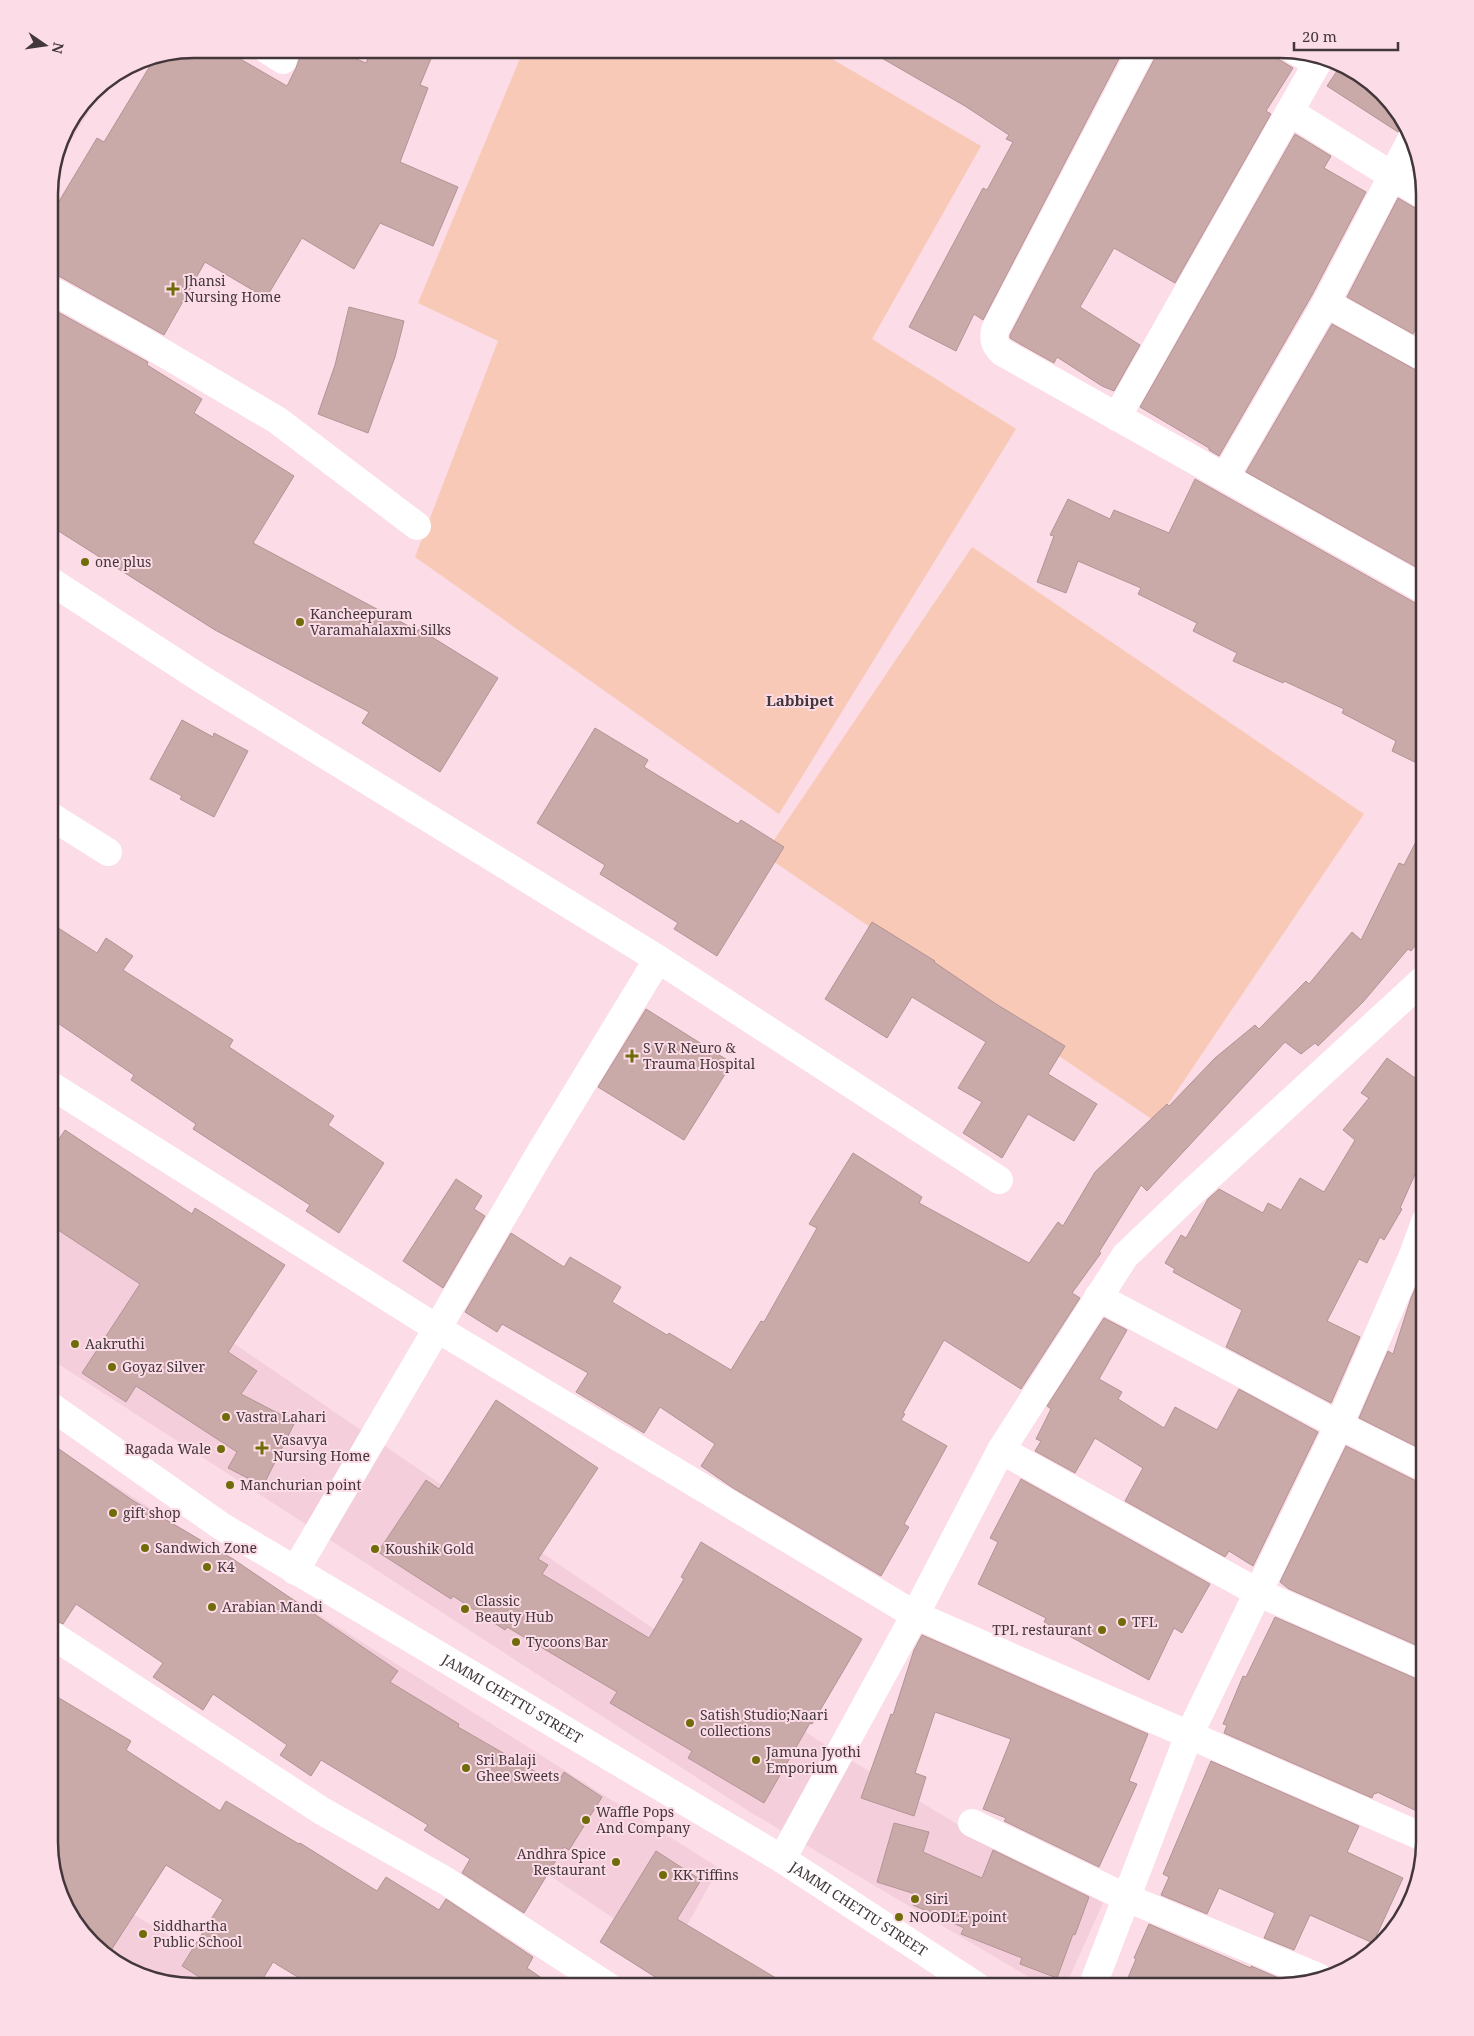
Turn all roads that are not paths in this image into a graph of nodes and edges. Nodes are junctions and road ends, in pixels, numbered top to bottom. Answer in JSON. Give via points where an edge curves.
{"nodes":[{"id":1,"x":1137,"y":58,"type":"edge"},
{"id":2,"x":1309,"y":61,"type":"edge"},
{"id":3,"x":1290,"y":112,"type":"junction"},
{"id":4,"x":1408,"y":146,"type":"edge"},
{"id":5,"x":1392,"y":176,"type":"junction"},
{"id":6,"x":1416,"y":190,"type":"edge"},
{"id":7,"x":58,"y":294,"type":"edge"},
{"id":8,"x":1326,"y":302,"type":"junction"},
{"id":9,"x":1416,"y":353,"type":"edge"},
{"id":10,"x":1117,"y":417,"type":"junction"},
{"id":11,"x":1225,"y":477,"type":"junction"},
{"id":12,"x":417,"y":526,"type":"dead end"},
{"id":13,"x":1416,"y":585,"type":"edge"},
{"id":14,"x":58,"y":586,"type":"edge"},
{"id":15,"x":58,"y":821,"type":"edge"},
{"id":16,"x":108,"y":852,"type":"dead end"},
{"id":17,"x":658,"y":959,"type":"junction"},
{"id":18,"x":1416,"y":986,"type":"edge"},
{"id":19,"x":58,"y":1090,"type":"edge"},
{"id":20,"x":999,"y":1180,"type":"dead end"},
{"id":21,"x":1416,"y":1263,"type":"edge"},
{"id":22,"x":1098,"y":1297,"type":"junction"},
{"id":23,"x":438,"y":1329,"type":"junction"},
{"id":24,"x":58,"y":1411,"type":"edge"},
{"id":25,"x":1339,"y":1425,"type":"junction"},
{"id":26,"x":1001,"y":1450,"type":"junction"},
{"id":27,"x":1416,"y":1464,"type":"edge"},
{"id":28,"x":295,"y":1571,"type":"junction"},
{"id":29,"x":1257,"y":1592,"type":"junction"},
{"id":30,"x":915,"y":1615,"type":"junction"},
{"id":31,"x":58,"y":1639,"type":"edge"},
{"id":32,"x":1416,"y":1662,"type":"edge"},
{"id":33,"x":1189,"y":1735,"type":"junction"},
{"id":34,"x":972,"y":1823,"type":"dead end"},
{"id":35,"x":1416,"y":1834,"type":"edge"},
{"id":36,"x":782,"y":1860,"type":"junction"},
{"id":37,"x":1127,"y":1898,"type":"junction"},
{"id":38,"x":1312,"y":1975,"type":"edge"},
{"id":39,"x":596,"y":1978,"type":"edge"},
{"id":40,"x":964,"y":1978,"type":"edge"},
{"id":41,"x":1096,"y":1978,"type":"edge"}],
"edges":[{"from":1,"to":10,"type":"street","via":[[993,339],[1002,352]]},
{"from":2,"to":3,"type":"street"},
{"from":3,"to":5,"type":"street"},
{"from":3,"to":10,"type":"street"},
{"from":4,"to":5,"type":"street"},
{"from":5,"to":6,"type":"street"},
{"from":5,"to":8,"type":"street"},
{"from":7,"to":12,"type":"street","via":[[277,420]]},
{"from":8,"to":9,"type":"street"},
{"from":8,"to":11,"type":"street"},
{"from":10,"to":11,"type":"street"},
{"from":11,"to":13,"type":"street"},
{"from":14,"to":17,"type":"street","via":[[200,678]]},
{"from":15,"to":16,"type":"street"},
{"from":17,"to":20,"type":"street"},
{"from":17,"to":23,"type":"street"},
{"from":18,"to":22,"type":"street","via":[[1125,1256]]},
{"from":19,"to":23,"type":"street"},
{"from":21,"to":25,"type":"street"},
{"from":22,"to":25,"type":"street"},
{"from":22,"to":26,"type":"street"},
{"from":23,"to":28,"type":"street"},
{"from":23,"to":30,"type":"street"},
{"from":24,"to":28,"type":"street","name":"JAMMI CHETTU STREET","via":[[221,1526]]},
{"from":25,"to":27,"type":"street"},
{"from":25,"to":29,"type":"street"},
{"from":26,"to":29,"type":"street"},
{"from":26,"to":30,"type":"street"},
{"from":28,"to":36,"type":"street","name":"JAMMI CHETTU STREET"},
{"from":29,"to":32,"type":"street"},
{"from":29,"to":33,"type":"street"},
{"from":30,"to":33,"type":"street"},
{"from":30,"to":36,"type":"street"},
{"from":31,"to":39,"type":"street","via":[[322,1811],[446,1881]]},
{"from":33,"to":35,"type":"street"},
{"from":33,"to":37,"type":"street"},
{"from":34,"to":37,"type":"street"},
{"from":36,"to":40,"type":"street","name":"JAMMI CHETTU STREET"},
{"from":37,"to":38,"type":"street"},
{"from":37,"to":41,"type":"street"}]}
